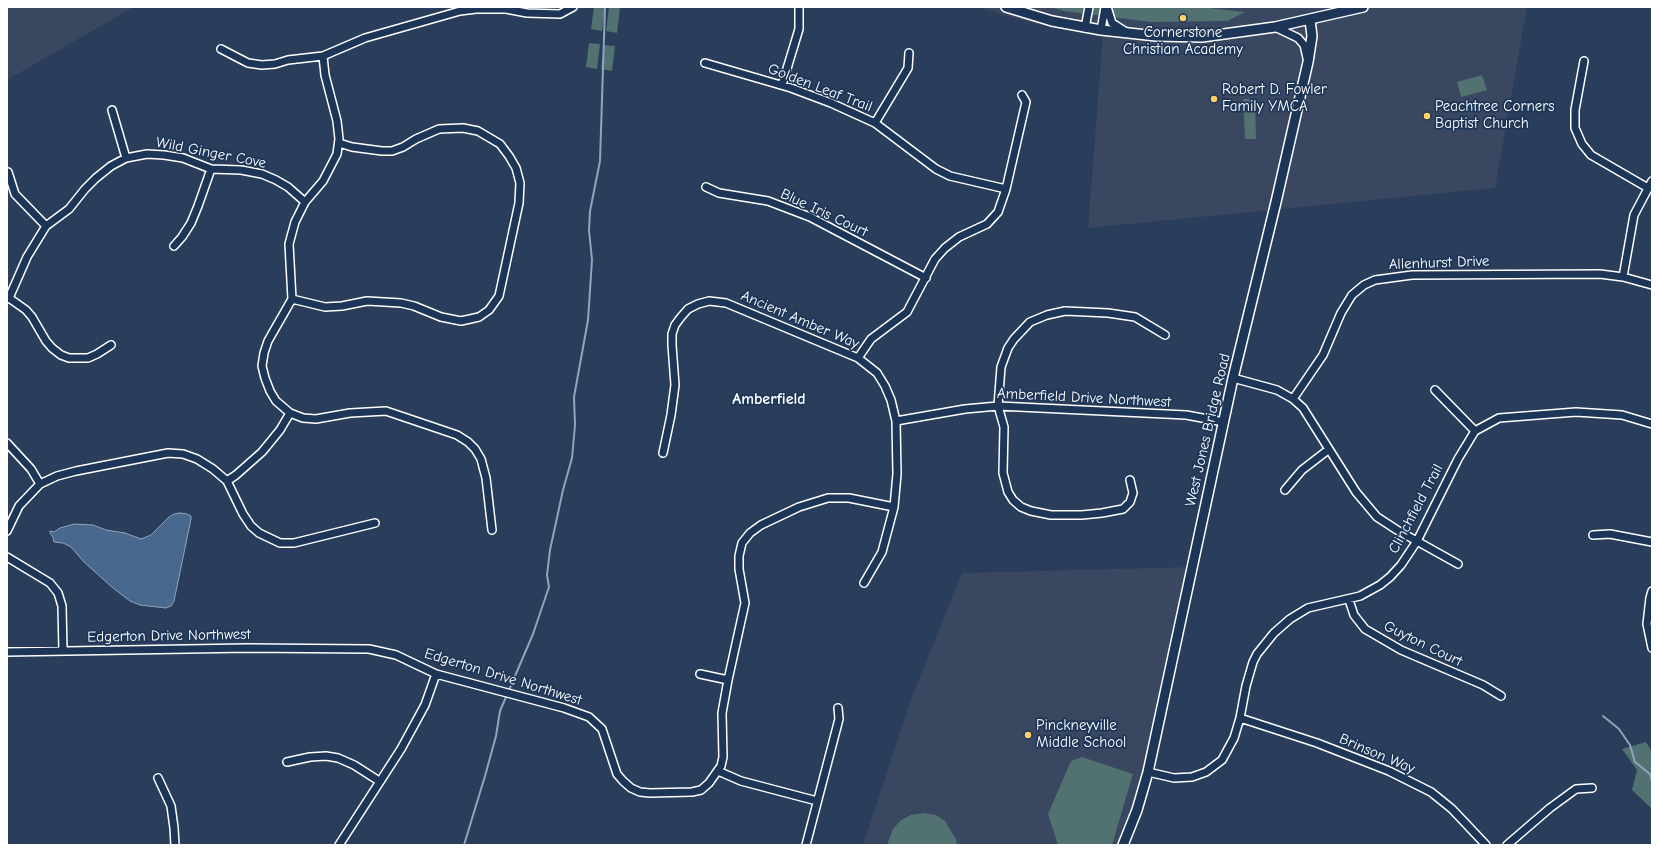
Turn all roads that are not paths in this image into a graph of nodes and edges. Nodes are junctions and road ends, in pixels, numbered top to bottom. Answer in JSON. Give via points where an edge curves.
{"nodes":[{"id":1,"x":573,"y":7,"type":"edge"},
{"id":2,"x":799,"y":7,"type":"edge"},
{"id":3,"x":1006,"y":7,"type":"edge"},
{"id":4,"x":1089,"y":7,"type":"edge"},
{"id":5,"x":1106,"y":7,"type":"edge"},
{"id":6,"x":1363,"y":7,"type":"edge"},
{"id":7,"x":1310,"y":20,"type":"junction"},
{"id":8,"x":1086,"y":28,"type":"junction"},
{"id":9,"x":1275,"y":28,"type":"junction"},
{"id":10,"x":1101,"y":30,"type":"junction"},
{"id":11,"x":1128,"y":34,"type":"junction"},
{"id":12,"x":221,"y":49,"type":"dead end"},
{"id":13,"x":909,"y":53,"type":"dead end"},
{"id":14,"x":322,"y":56,"type":"junction"},
{"id":15,"x":1584,"y":61,"type":"dead end"},
{"id":16,"x":1308,"y":62,"type":"junction"},
{"id":17,"x":705,"y":63,"type":"dead end"},
{"id":18,"x":782,"y":85,"type":"junction"},
{"id":19,"x":1022,"y":95,"type":"dead end"},
{"id":20,"x":112,"y":110,"type":"dead end"},
{"id":21,"x":875,"y":123,"type":"junction"},
{"id":22,"x":338,"y":143,"type":"junction"},
{"id":23,"x":126,"y":158,"type":"junction"},
{"id":24,"x":210,"y":169,"type":"junction"},
{"id":25,"x":8,"y":172,"type":"dead end"},
{"id":26,"x":1652,"y":181,"type":"edge"},
{"id":27,"x":706,"y":187,"type":"dead end"},
{"id":28,"x":1648,"y":188,"type":"junction"},
{"id":29,"x":1006,"y":189,"type":"junction"},
{"id":30,"x":305,"y":202,"type":"junction"},
{"id":31,"x":46,"y":226,"type":"junction"},
{"id":32,"x":174,"y":246,"type":"dead end"},
{"id":33,"x":1623,"y":277,"type":"junction"},
{"id":34,"x":926,"y":278,"type":"junction"},
{"id":35,"x":1652,"y":285,"type":"edge"},
{"id":36,"x":8,"y":299,"type":"edge"},
{"id":37,"x":292,"y":299,"type":"junction"},
{"id":38,"x":1165,"y":335,"type":"dead end"},
{"id":39,"x":111,"y":345,"type":"dead end"},
{"id":40,"x":858,"y":358,"type":"junction"},
{"id":41,"x":1233,"y":378,"type":"junction"},
{"id":42,"x":1435,"y":390,"type":"dead end"},
{"id":43,"x":1293,"y":399,"type":"junction"},
{"id":44,"x":998,"y":406,"type":"junction"},
{"id":45,"x":290,"y":413,"type":"junction"},
{"id":46,"x":896,"y":421,"type":"junction"},
{"id":47,"x":1224,"y":422,"type":"junction"},
{"id":48,"x":1652,"y":424,"type":"edge"},
{"id":49,"x":1475,"y":431,"type":"junction"},
{"id":50,"x":7,"y":443,"type":"edge"},
{"id":51,"x":1328,"y":450,"type":"junction"},
{"id":52,"x":663,"y":453,"type":"dead end"},
{"id":53,"x":1130,"y":480,"type":"dead end"},
{"id":54,"x":227,"y":481,"type":"junction"},
{"id":55,"x":40,"y":484,"type":"junction"},
{"id":56,"x":1285,"y":490,"type":"dead end"},
{"id":57,"x":894,"y":507,"type":"junction"},
{"id":58,"x":375,"y":523,"type":"dead end"},
{"id":59,"x":492,"y":530,"type":"dead end"},
{"id":60,"x":7,"y":531,"type":"edge"},
{"id":61,"x":1593,"y":535,"type":"dead end"},
{"id":62,"x":1417,"y":541,"type":"junction"},
{"id":63,"x":1652,"y":542,"type":"edge"},
{"id":64,"x":7,"y":557,"type":"edge"},
{"id":65,"x":1458,"y":564,"type":"dead end"},
{"id":66,"x":864,"y":583,"type":"dead end"},
{"id":67,"x":1652,"y":591,"type":"edge"},
{"id":68,"x":1349,"y":600,"type":"junction"},
{"id":69,"x":1652,"y":648,"type":"edge"},
{"id":70,"x":63,"y":651,"type":"junction"},
{"id":71,"x":7,"y":652,"type":"edge"},
{"id":72,"x":436,"y":674,"type":"junction"},
{"id":73,"x":700,"y":674,"type":"dead end"},
{"id":74,"x":728,"y":680,"type":"junction"},
{"id":75,"x":1501,"y":696,"type":"dead end"},
{"id":76,"x":838,"y":708,"type":"dead end"},
{"id":77,"x":1240,"y":718,"type":"junction"},
{"id":78,"x":287,"y":762,"type":"dead end"},
{"id":79,"x":718,"y":771,"type":"junction"},
{"id":80,"x":1148,"y":772,"type":"junction"},
{"id":81,"x":158,"y":778,"type":"dead end"},
{"id":82,"x":379,"y":781,"type":"junction"},
{"id":83,"x":1592,"y":788,"type":"dead end"},
{"id":84,"x":817,"y":801,"type":"junction"},
{"id":85,"x":175,"y":845,"type":"edge"},
{"id":86,"x":339,"y":845,"type":"edge"},
{"id":87,"x":806,"y":845,"type":"edge"},
{"id":88,"x":1123,"y":845,"type":"edge"},
{"id":89,"x":1486,"y":845,"type":"edge"},
{"id":90,"x":1507,"y":845,"type":"edge"}],
"edges":[{"from":1,"to":14,"type":"street","via":[[560,14],[527,13],[506,9],[460,11],[365,38]]},
{"from":2,"to":18,"type":"street","via":[[799,29]]},
{"from":3,"to":8,"type":"street"},
{"from":4,"to":8,"type":"street"},
{"from":5,"to":10,"type":"street"},
{"from":5,"to":11,"type":"street","via":[[1112,23]]},
{"from":6,"to":7,"type":"street"},
{"from":7,"to":9,"type":"street"},
{"from":7,"to":16,"type":"street","name":"West Jones Bridge Road","via":[[1312,36]]},
{"from":8,"to":10,"type":"street"},
{"from":9,"to":11,"type":"street","via":[[1202,37]]},
{"from":9,"to":16,"type":"street","via":[[1298,38],[1304,45]]},
{"from":10,"to":11,"type":"street"},
{"from":12,"to":14,"type":"street","via":[[248,63],[262,65]]},
{"from":13,"to":21,"type":"street","via":[[908,68]]},
{"from":14,"to":22,"type":"street","via":[[337,121]]},
{"from":15,"to":28,"type":"street","via":[[1575,110],[1575,128],[1582,144],[1591,155]]},
{"from":16,"to":41,"type":"street","name":"West Jones Bridge Road"},
{"from":17,"to":18,"type":"street","name":"Golden Leaf Trail"},
{"from":18,"to":21,"type":"street","name":"Golden Leaf Trail"},
{"from":19,"to":29,"type":"street","via":[[1026,102]]},
{"from":20,"to":23,"type":"street"},
{"from":21,"to":29,"type":"street","name":"Golden Leaf Trail","via":[[936,169],[950,176]]},
{"from":22,"to":30,"type":"street","via":[[337,154],[330,169]]},
{"from":22,"to":37,"type":"street","via":[[392,151],[439,129],[463,128],[478,131],[500,144],[516,168],[520,183],[519,203],[499,296],[489,310],[479,317],[461,321],[401,303],[368,301],[325,307]]},
{"from":23,"to":24,"type":"street","name":"Wild Ginger Cove","via":[[147,154],[164,155],[183,158]]},
{"from":23,"to":31,"type":"street","name":"Wild Ginger Cove","via":[[96,178],[69,209]]},
{"from":24,"to":30,"type":"street","name":"Wild Ginger Cove","via":[[262,174],[288,187]]},
{"from":24,"to":32,"type":"street","via":[[191,223]]},
{"from":25,"to":31,"type":"street","via":[[15,194]]},
{"from":26,"to":28,"type":"street"},
{"from":27,"to":34,"type":"street","name":"Blue Iris Court","via":[[719,193],[768,201],[810,217]]},
{"from":28,"to":33,"type":"street","via":[[1634,215]]},
{"from":29,"to":34,"type":"street","via":[[998,212],[987,224],[959,237],[945,248],[935,259]]},
{"from":30,"to":37,"type":"street","via":[[295,222],[289,244]]},
{"from":31,"to":36,"type":"street","name":"Wild Ginger Cove","via":[[27,257]]},
{"from":33,"to":35,"type":"street","name":"Allenhurst Drive"},
{"from":33,"to":43,"type":"street","name":"Allenhurst Drive","via":[[1600,274],[1472,274],[1412,275],[1375,280],[1352,295],[1341,313],[1323,355]]},
{"from":34,"to":40,"type":"street","via":[[907,312],[871,339]]},
{"from":36,"to":39,"type":"street","via":[[26,310],[46,341],[61,355],[69,358],[88,358]]},
{"from":37,"to":45,"type":"street","via":[[268,341],[262,366],[270,391],[276,401]]},
{"from":38,"to":44,"type":"street","via":[[1135,317],[1108,313],[1065,311],[1030,322],[1014,339],[1004,357],[999,377]]},
{"from":40,"to":46,"type":"street","name":"Ancient Amber Way","via":[[877,374],[885,386]]},
{"from":40,"to":52,"type":"street","name":"Ancient Amber Way","via":[[726,303],[709,301],[698,304],[688,309],[681,317],[672,334],[675,384]]},
{"from":41,"to":43,"type":"street","via":[[1277,390]]},
{"from":41,"to":47,"type":"street","name":"West Jones Bridge Road"},
{"from":42,"to":49,"type":"street"},
{"from":43,"to":51,"type":"street","via":[[1303,408]]},
{"from":44,"to":46,"type":"street","name":"Amberfield Drive Northwest"},
{"from":44,"to":47,"type":"street","name":"Amberfield Drive Northwest","via":[[1186,415]]},
{"from":44,"to":53,"type":"street","via":[[1004,427],[1003,473],[1008,492],[1021,507],[1051,515],[1102,513],[1122,509],[1130,502],[1133,493]]},
{"from":45,"to":54,"type":"street","via":[[262,452]]},
{"from":45,"to":59,"type":"street","via":[[316,419],[350,413],[386,412],[457,435],[468,442],[481,459],[486,478]]},
{"from":46,"to":57,"type":"street","name":"Ancient Amber Way","via":[[897,474]]},
{"from":47,"to":80,"type":"street","name":"West Jones Bridge Road"},
{"from":48,"to":49,"type":"street","via":[[1622,415],[1576,412],[1499,418]]},
{"from":49,"to":62,"type":"street","name":"Clinchfield Trail"},
{"from":50,"to":55,"type":"street","via":[[31,469]]},
{"from":51,"to":56,"type":"street","via":[[1302,470]]},
{"from":51,"to":62,"type":"street","via":[[1356,492],[1378,518]]},
{"from":54,"to":55,"type":"street","via":[[197,459],[183,454],[168,453],[76,471]]},
{"from":54,"to":58,"type":"street","via":[[251,526],[280,543],[294,543]]},
{"from":55,"to":60,"type":"street","via":[[19,506]]},
{"from":57,"to":66,"type":"street","name":"Ancient Amber Way","via":[[882,552]]},
{"from":57,"to":74,"type":"street","name":"Edgerton Drive Northwest","via":[[839,497],[818,500],[750,532],[742,543],[739,556],[745,603]]},
{"from":61,"to":63,"type":"street","via":[[1610,534]]},
{"from":62,"to":65,"type":"street"},
{"from":62,"to":68,"type":"street","name":"Clinchfield Trail","via":[[1390,577],[1380,585]]},
{"from":64,"to":70,"type":"street","via":[[50,583],[58,593],[62,606]]},
{"from":67,"to":69,"type":"street","via":[[1647,624]]},
{"from":68,"to":75,"type":"street","name":"Guyton Court","via":[[1354,615],[1365,629],[1401,650]]},
{"from":68,"to":77,"type":"street","name":"Clinchfield Trail","via":[[1308,608],[1274,633],[1253,662]]},
{"from":70,"to":71,"type":"street","name":"Edgerton Drive Northwest"},
{"from":70,"to":72,"type":"street","name":"Edgerton Drive Northwest","via":[[369,648],[396,655]]},
{"from":72,"to":79,"type":"street","name":"Edgerton Drive Northwest","via":[[589,717],[602,728],[617,774],[640,792],[680,793],[701,790]]},
{"from":72,"to":82,"type":"street","via":[[425,705]]},
{"from":73,"to":74,"type":"street"},
{"from":74,"to":79,"type":"street","name":"Edgerton Drive Northwest","via":[[722,713],[723,757]]},
{"from":76,"to":84,"type":"street","via":[[839,719]]},
{"from":77,"to":80,"type":"street","name":"Clinchfield Trail","via":[[1234,738],[1222,760],[1206,772],[1192,777],[1174,778]]},
{"from":77,"to":89,"type":"street","name":"Brinson Way","via":[[1389,770],[1431,792],[1452,809]]},
{"from":78,"to":82,"type":"street","via":[[310,757],[338,758]]},
{"from":79,"to":84,"type":"street","via":[[741,781]]},
{"from":80,"to":88,"type":"street","name":"West Jones Bridge Road"},
{"from":81,"to":85,"type":"street","via":[[171,806]]},
{"from":82,"to":86,"type":"street"},
{"from":83,"to":90,"type":"street","via":[[1576,789]]},
{"from":84,"to":87,"type":"street"}]}
